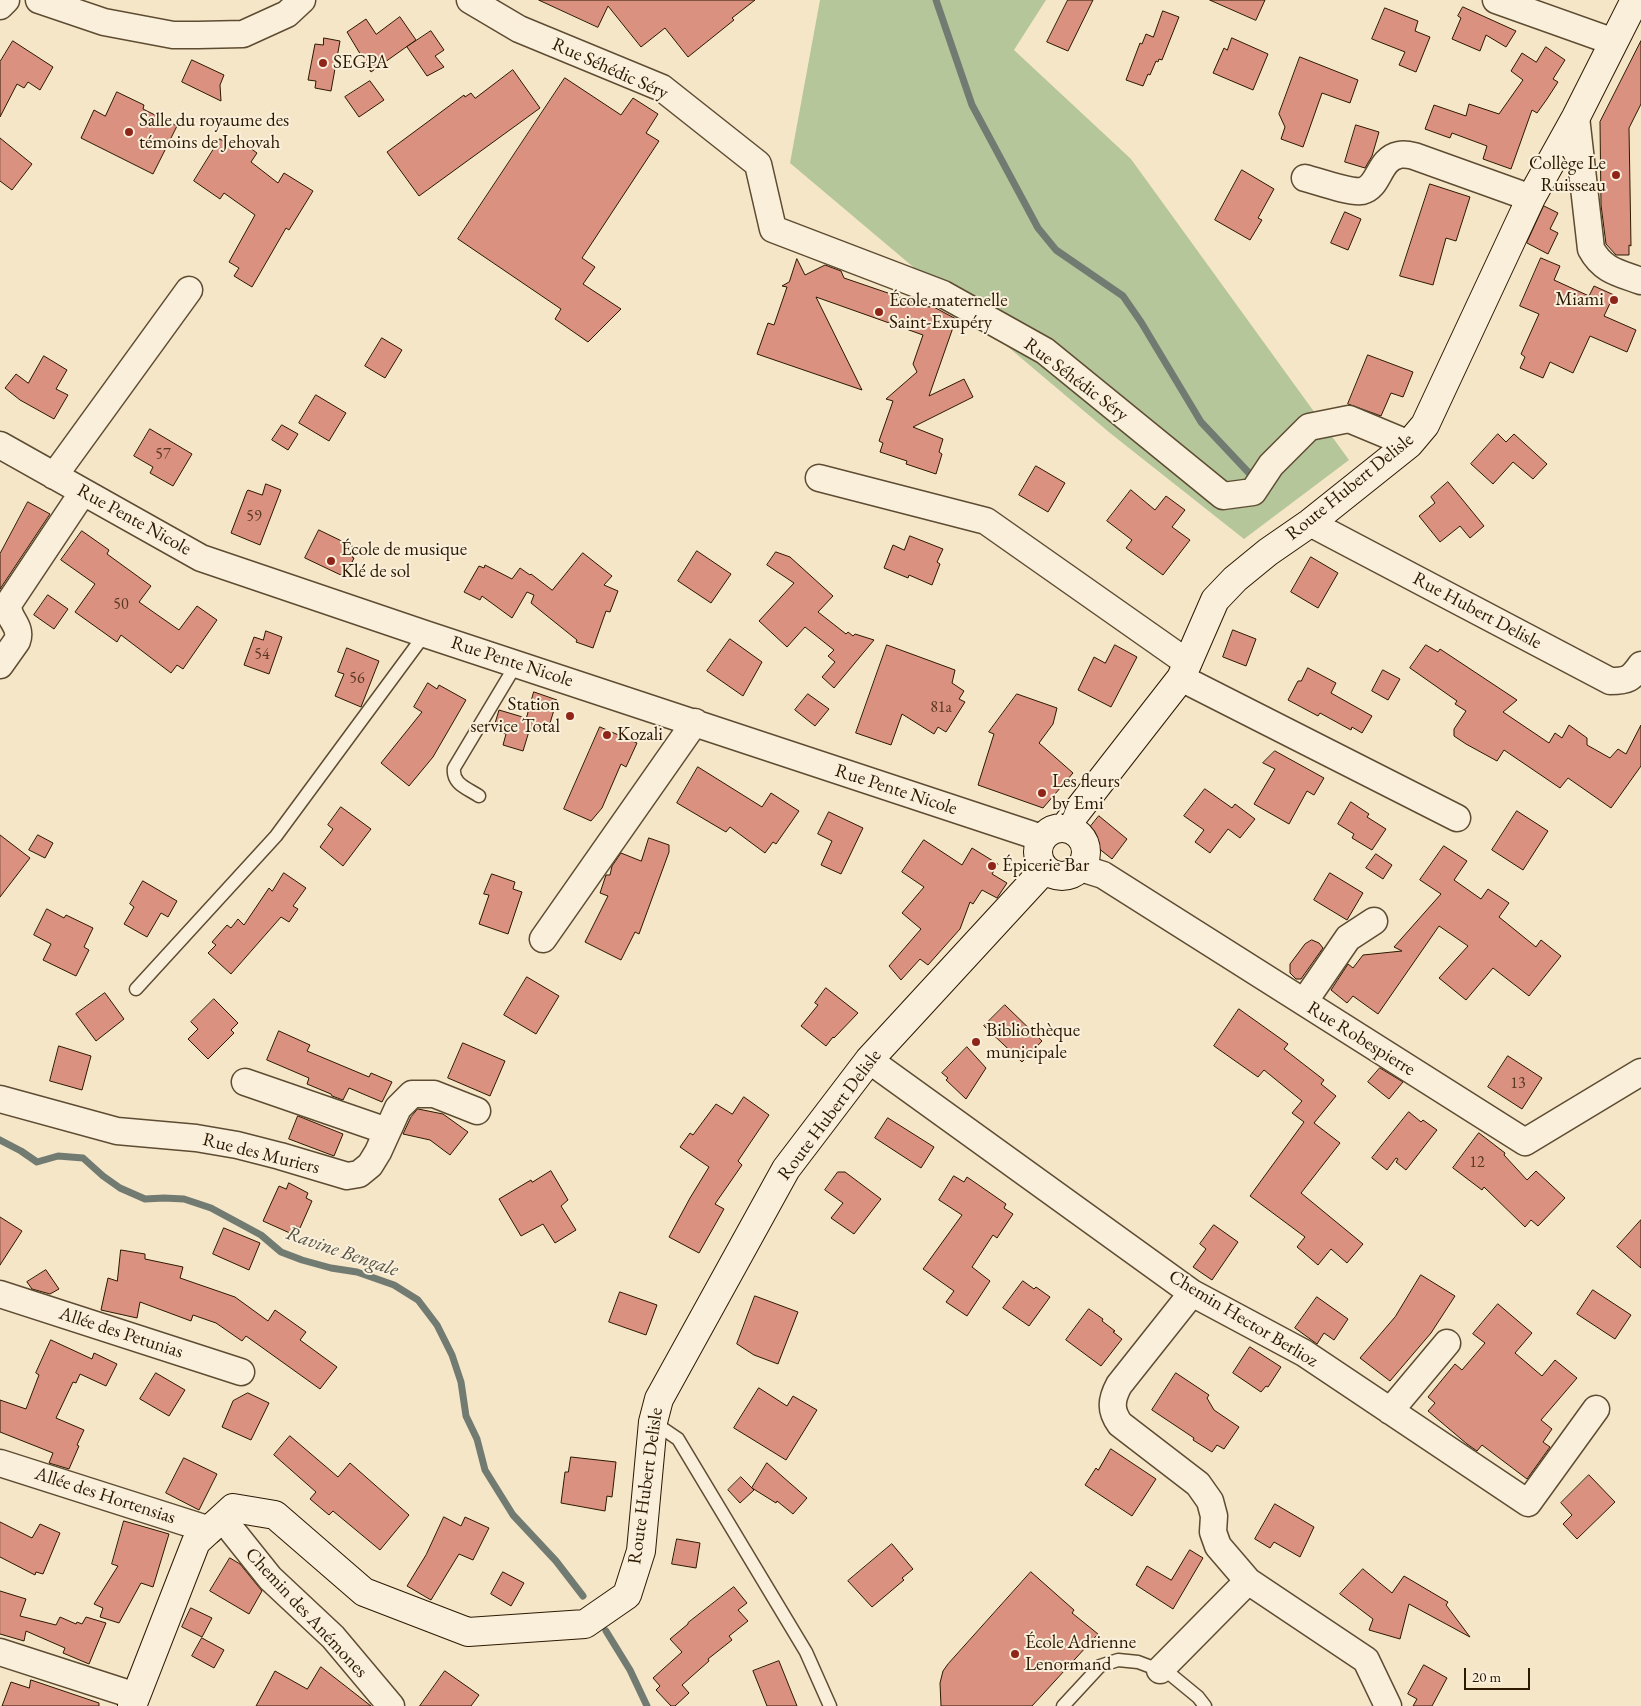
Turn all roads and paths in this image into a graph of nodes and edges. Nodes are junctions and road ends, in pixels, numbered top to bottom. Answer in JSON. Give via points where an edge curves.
{"nodes":[{"id":1,"x":6,"y":0,"type":"edge"},
{"id":2,"x":39,"y":0,"type":"edge"},
{"id":3,"x":302,"y":0,"type":"edge"},
{"id":4,"x":470,"y":0,"type":"edge"},
{"id":5,"x":1496,"y":0,"type":"edge"},
{"id":6,"x":1635,"y":0,"type":"edge"},
{"id":7,"x":0,"y":6,"type":"edge"},
{"id":8,"x":1614,"y":42,"type":"junction"},
{"id":9,"x":1576,"y":117,"type":"junction"},
{"id":10,"x":1305,"y":178,"type":"dead end"},
{"id":11,"x":1531,"y":198,"type":"junction"},
{"id":12,"x":1641,"y":282,"type":"edge"},
{"id":13,"x":189,"y":290,"type":"dead end"},
{"id":14,"x":1409,"y":444,"type":"junction"},
{"id":15,"x":0,"y":445,"type":"edge"},
{"id":16,"x":54,"y":476,"type":"junction"},
{"id":17,"x":819,"y":478,"type":"dead end"},
{"id":18,"x":82,"y":492,"type":"junction"},
{"id":19,"x":1310,"y":523,"type":"junction"},
{"id":20,"x":425,"y":634,"type":"junction"},
{"id":21,"x":517,"y":663,"type":"junction"},
{"id":22,"x":0,"y":665,"type":"edge"},
{"id":23,"x":1641,"y":665,"type":"edge"},
{"id":24,"x":1185,"y":670,"type":"junction"},
{"id":25,"x":695,"y":722,"type":"junction"},
{"id":26,"x":479,"y":796,"type":"dead end"},
{"id":27,"x":1457,"y":818,"type":"dead end"},
{"id":28,"x":1053,"y":833,"type":"junction"},
{"id":29,"x":1081,"y":868,"type":"junction"},
{"id":30,"x":1045,"y":869,"type":"junction"},
{"id":31,"x":1374,"y":921,"type":"dead end"},
{"id":32,"x":543,"y":939,"type":"dead end"},
{"id":33,"x":136,"y":988,"type":"dead end"},
{"id":34,"x":1304,"y":1002,"type":"junction"},
{"id":35,"x":869,"y":1060,"type":"junction"},
{"id":36,"x":1641,"y":1072,"type":"edge"},
{"id":37,"x":245,"y":1082,"type":"dead end"},
{"id":38,"x":0,"y":1099,"type":"edge"},
{"id":39,"x":477,"y":1111,"type":"dead end"},
{"id":40,"x":387,"y":1131,"type":"junction"},
{"id":41,"x":1192,"y":1293,"type":"junction"},
{"id":42,"x":0,"y":1294,"type":"edge"},
{"id":43,"x":1447,"y":1343,"type":"dead end"},
{"id":44,"x":241,"y":1372,"type":"dead end"},
{"id":45,"x":1596,"y":1409,"type":"dead end"},
{"id":46,"x":1390,"y":1411,"type":"junction"},
{"id":47,"x":653,"y":1422,"type":"junction"},
{"id":48,"x":0,"y":1462,"type":"edge"},
{"id":49,"x":216,"y":1524,"type":"junction"},
{"id":50,"x":1248,"y":1581,"type":"junction"},
{"id":51,"x":0,"y":1652,"type":"edge"},
{"id":52,"x":1160,"y":1670,"type":"junction"},
{"id":53,"x":134,"y":1701,"type":"edge"},
{"id":54,"x":392,"y":1706,"type":"edge"},
{"id":55,"x":830,"y":1706,"type":"edge"},
{"id":56,"x":1063,"y":1706,"type":"edge"},
{"id":57,"x":1206,"y":1706,"type":"edge"},
{"id":58,"x":1388,"y":1706,"type":"edge"}],
"edges":[{"from":1,"to":7,"type":"street"},
{"from":2,"to":3,"type":"street","via":[[104,22],[173,35],[243,34],[287,14]]},
{"from":4,"to":14,"type":"street","name":"Rue Séhédic Séry","via":[[519,29],[662,88],[758,164],[773,229],[943,294],[1045,351],[1223,496],[1253,492],[1271,465],[1309,427],[1349,419]]},
{"from":5,"to":8,"type":"street"},
{"from":6,"to":8,"type":"main road","name":"Route Hubert Delisle"},
{"from":8,"to":9,"type":"main road","name":"Route Hubert Delisle"},
{"from":9,"to":11,"type":"main road","name":"Route Hubert Delisle"},
{"from":9,"to":12,"type":"street","via":[[1591,249],[1604,266]]},
{"from":10,"to":11,"type":"street","via":[[1361,191],[1372,185],[1387,160],[1400,154],[1414,156]]},
{"from":11,"to":14,"type":"main road","name":"Route Hubert Delisle","via":[[1425,425]]},
{"from":13,"to":16,"type":"street"},
{"from":14,"to":19,"type":"main road","name":"Route Hubert Delisle"},
{"from":15,"to":16,"type":"street","name":"Rue Pente Nicole"},
{"from":16,"to":18,"type":"street","name":"Rue Pente Nicole"},
{"from":17,"to":24,"type":"street","via":[[986,521]]},
{"from":18,"to":20,"type":"street","name":"Rue Pente Nicole","via":[[201,558]]},
{"from":18,"to":22,"type":"street","via":[[8,603],[8,613],[18,628],[19,636]]},
{"from":19,"to":23,"type":"street","name":"Rue Hubert Delisle","via":[[1610,681],[1630,679]]},
{"from":19,"to":24,"type":"main road","name":"Route Hubert Delisle","via":[[1235,579],[1215,600]]},
{"from":20,"to":21,"type":"street","name":"Rue Pente Nicole"},
{"from":20,"to":33,"type":"lane","via":[[276,836]]},
{"from":21,"to":25,"type":"street","name":"Rue Pente Nicole"},
{"from":21,"to":26,"type":"lane","via":[[454,768],[456,781]]},
{"from":24,"to":27,"type":"street"},
{"from":24,"to":28,"type":"main road","name":"Route Hubert Delisle"},
{"from":25,"to":28,"type":"street","name":"Rue Pente Nicole"},
{"from":25,"to":32,"type":"street"},
{"from":28,"to":29,"type":"main road","via":[[1075,831],[1084,841],[1085,860]]},
{"from":28,"to":30,"type":"main road","via":[[1038,848],[1039,859]]},
{"from":29,"to":30,"type":"main road","via":[[1063,876],[1053,875]]},
{"from":29,"to":34,"type":"street","name":"Rue Robespierre","via":[[1103,874]]},
{"from":30,"to":35,"type":"main road","name":"Route Hubert Delisle"},
{"from":31,"to":34,"type":"street","via":[[1348,938]]},
{"from":34,"to":36,"type":"street","name":"Rue Robespierre","via":[[1525,1142]]},
{"from":35,"to":41,"type":"street","name":"Chemin Hector Berlioz"},
{"from":35,"to":47,"type":"main road","name":"Route Hubert Delisle","via":[[786,1169],[658,1399]]},
{"from":37,"to":40,"type":"street"},
{"from":38,"to":40,"type":"street","name":"Rue des Muriers","via":[[117,1131],[196,1138],[237,1146],[346,1176],[359,1174],[370,1165]]},
{"from":39,"to":40,"type":"street","name":"Rue des Muriers","via":[[434,1094],[412,1094],[398,1108]]},
{"from":41,"to":46,"type":"street","name":"Chemin Hector Berlioz","via":[[1304,1353]]},
{"from":41,"to":50,"type":"street","via":[[1119,1385],[1113,1396],[1112,1408],[1120,1424],[1198,1484],[1210,1501],[1218,1546]]},
{"from":42,"to":44,"type":"street","name":"Allée des Petunias"},
{"from":43,"to":46,"type":"street"},
{"from":45,"to":46,"type":"street","name":"Chemin Hector Berlioz","via":[[1528,1503]]},
{"from":47,"to":49,"type":"main road","name":"Route Hubert Delisle","via":[[641,1550],[626,1595],[585,1624],[468,1632],[364,1592],[275,1516],[233,1508]]},
{"from":47,"to":55,"type":"lane","via":[[678,1439],[806,1652]]},
{"from":48,"to":49,"type":"street","name":"Allée des Hortensias"},
{"from":49,"to":53,"type":"main road","name":"Route Hubert Delisle","via":[[196,1542]]},
{"from":49,"to":54,"type":"street","name":"Chemin des Anémones","via":[[333,1637]]},
{"from":50,"to":52,"type":"street"},
{"from":50,"to":58,"type":"street","via":[[1366,1660]]},
{"from":51,"to":53,"type":"street"},
{"from":52,"to":56,"type":"lane","via":[[1138,1662],[1118,1660],[1100,1666]]},
{"from":52,"to":57,"type":"lane","via":[[1170,1674]]}]}
